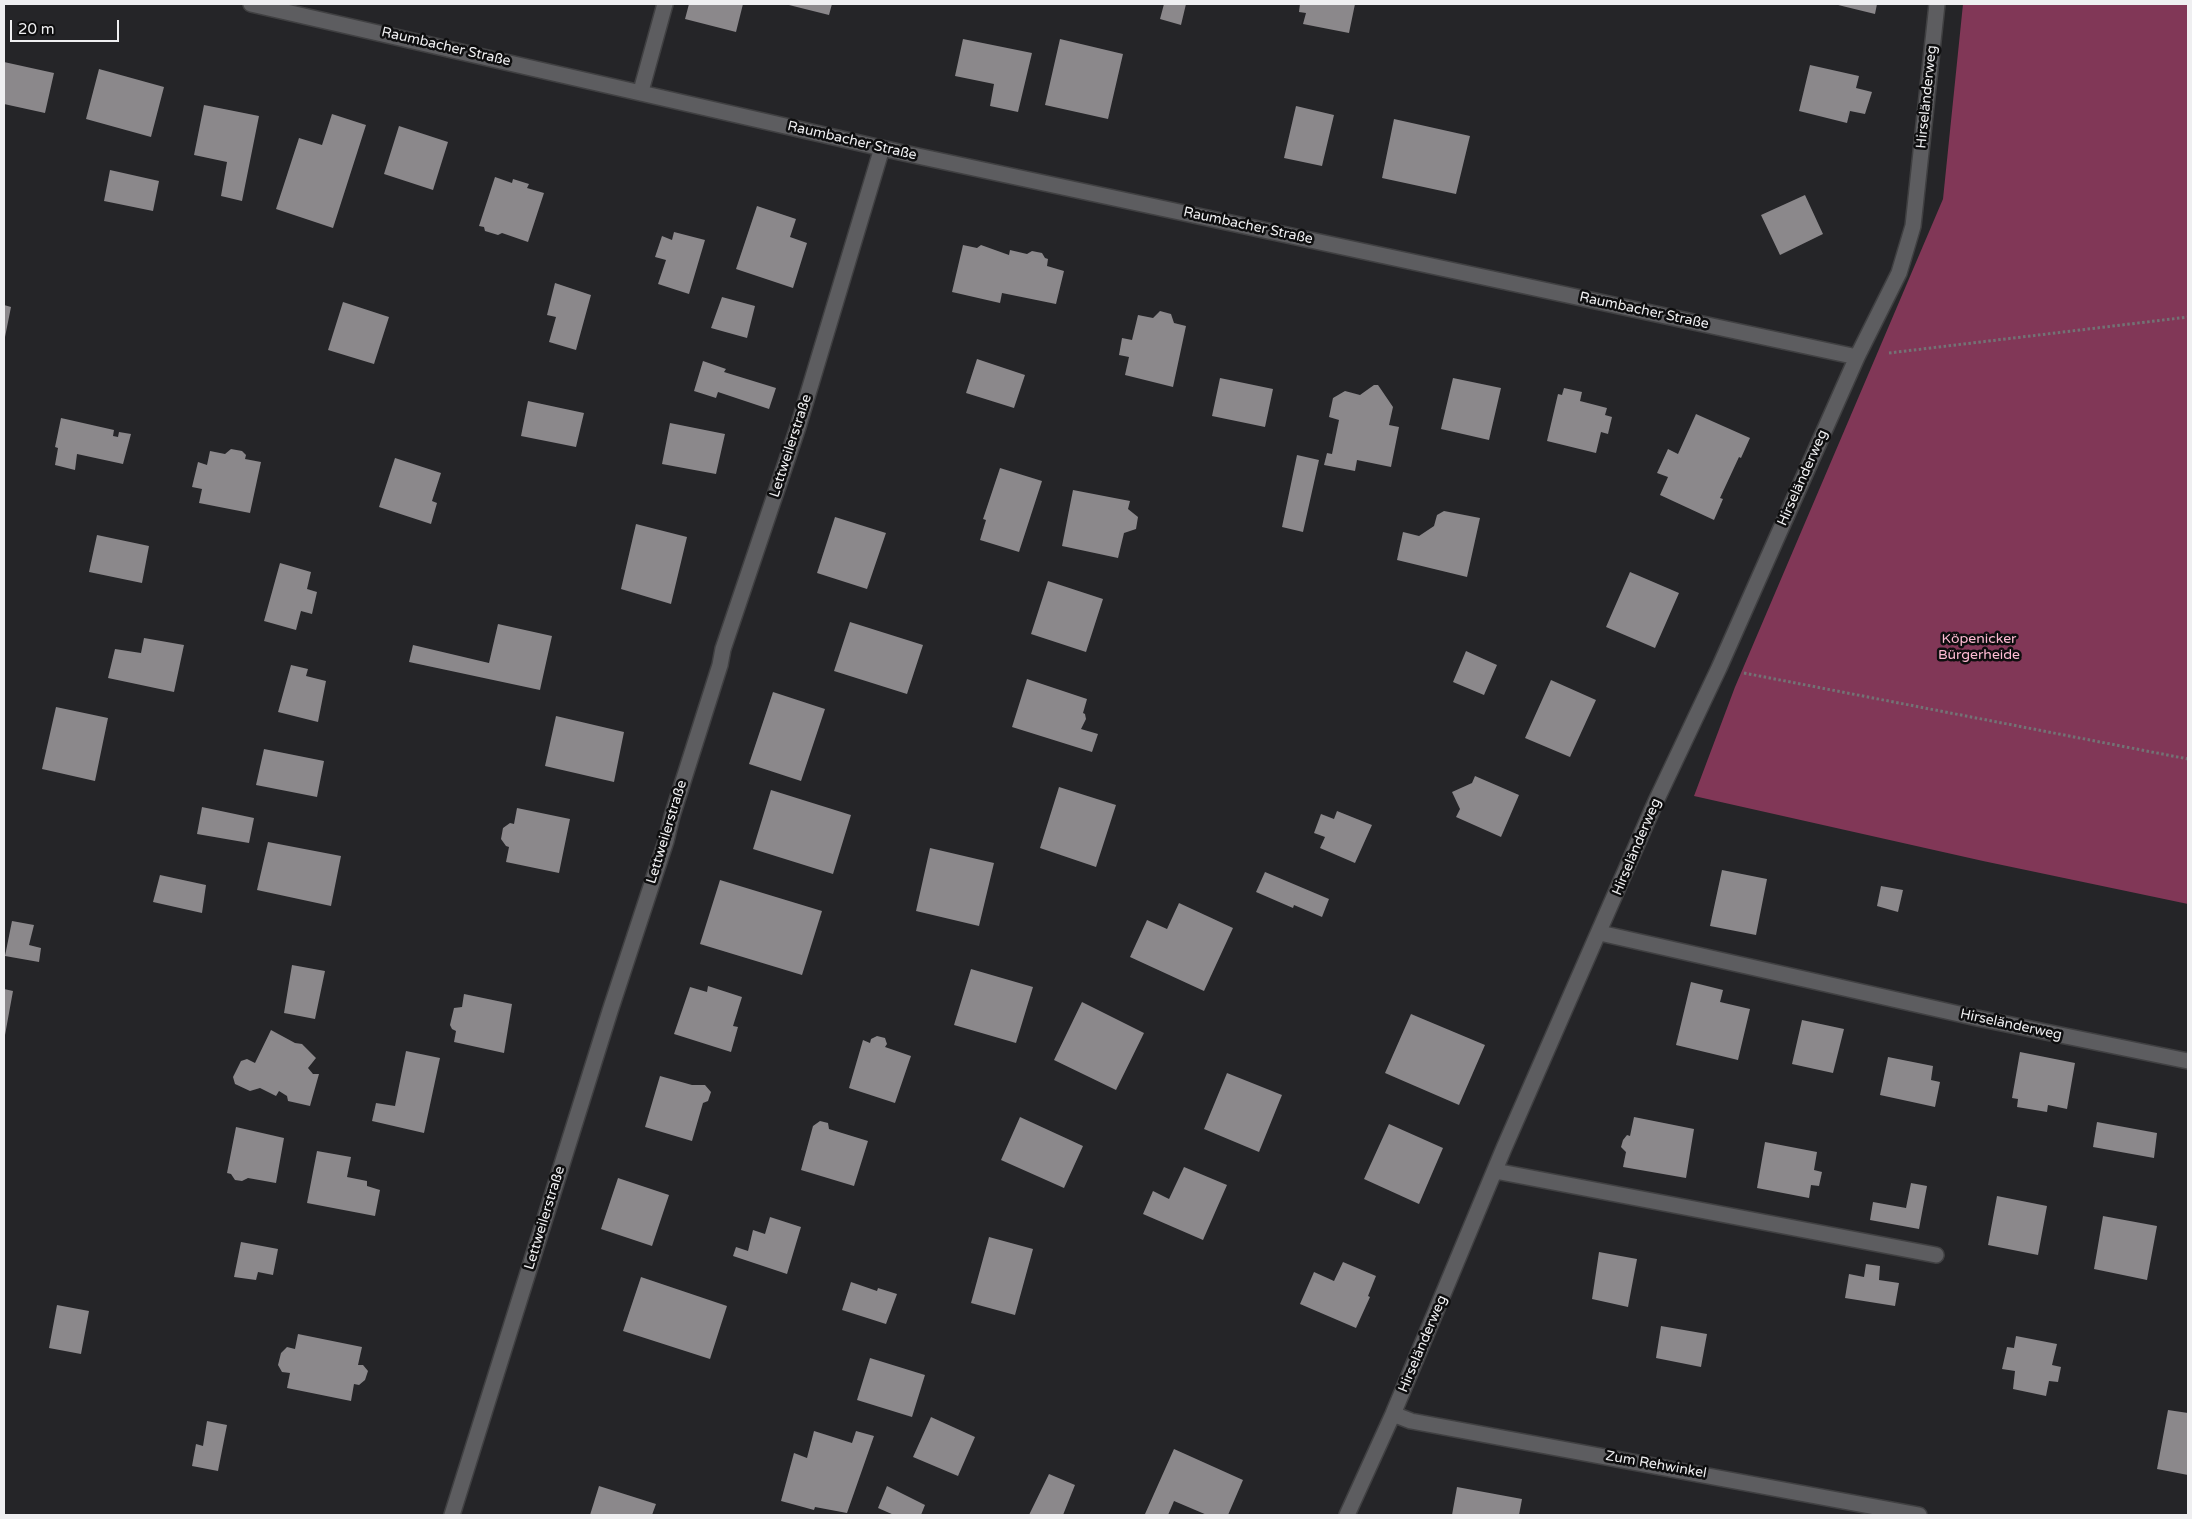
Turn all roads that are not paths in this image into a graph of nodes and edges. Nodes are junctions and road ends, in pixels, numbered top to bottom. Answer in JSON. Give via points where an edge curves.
{"nodes":[{"id":1,"x":251,"y":4,"type":"edge"},
{"id":2,"x":665,"y":4,"type":"edge"},
{"id":3,"x":1937,"y":4,"type":"edge"},
{"id":4,"x":640,"y":91,"type":"junction"},
{"id":5,"x":882,"y":148,"type":"junction"},
{"id":6,"x":1857,"y":357,"type":"junction"},
{"id":7,"x":1600,"y":933,"type":"junction"},
{"id":8,"x":2188,"y":1060,"type":"edge"},
{"id":9,"x":1495,"y":1171,"type":"junction"},
{"id":10,"x":1936,"y":1256,"type":"dead end"},
{"id":11,"x":1393,"y":1414,"type":"junction"},
{"id":12,"x":452,"y":1515,"type":"edge"},
{"id":13,"x":1347,"y":1515,"type":"edge"},
{"id":14,"x":1919,"y":1515,"type":"edge"}],
"edges":[{"from":1,"to":4,"type":"street","name":"Raumbacher Straße"},
{"from":2,"to":4,"type":"street"},
{"from":3,"to":6,"type":"street","name":"Hirseländerweg","via":[[1914,226],[1899,273]]},
{"from":4,"to":5,"type":"street","name":"Raumbacher Straße"},
{"from":5,"to":6,"type":"street","name":"Raumbacher Straße"},
{"from":5,"to":12,"type":"street","name":"Lettweilerstraße","via":[[798,427],[723,649],[666,841]]},
{"from":6,"to":7,"type":"street","name":"Hirseländerweg","via":[[1719,668],[1656,801]]},
{"from":7,"to":8,"type":"street","name":"Hirseländerweg","via":[[1977,1018]]},
{"from":7,"to":9,"type":"street","name":"Hirseländerweg"},
{"from":9,"to":10,"type":"street"},
{"from":9,"to":11,"type":"street","name":"Hirseländerweg"},
{"from":11,"to":13,"type":"street","name":"Hirseländerweg"},
{"from":11,"to":14,"type":"street","name":"Zum Rehwinkel","via":[[1411,1422]]}]}
